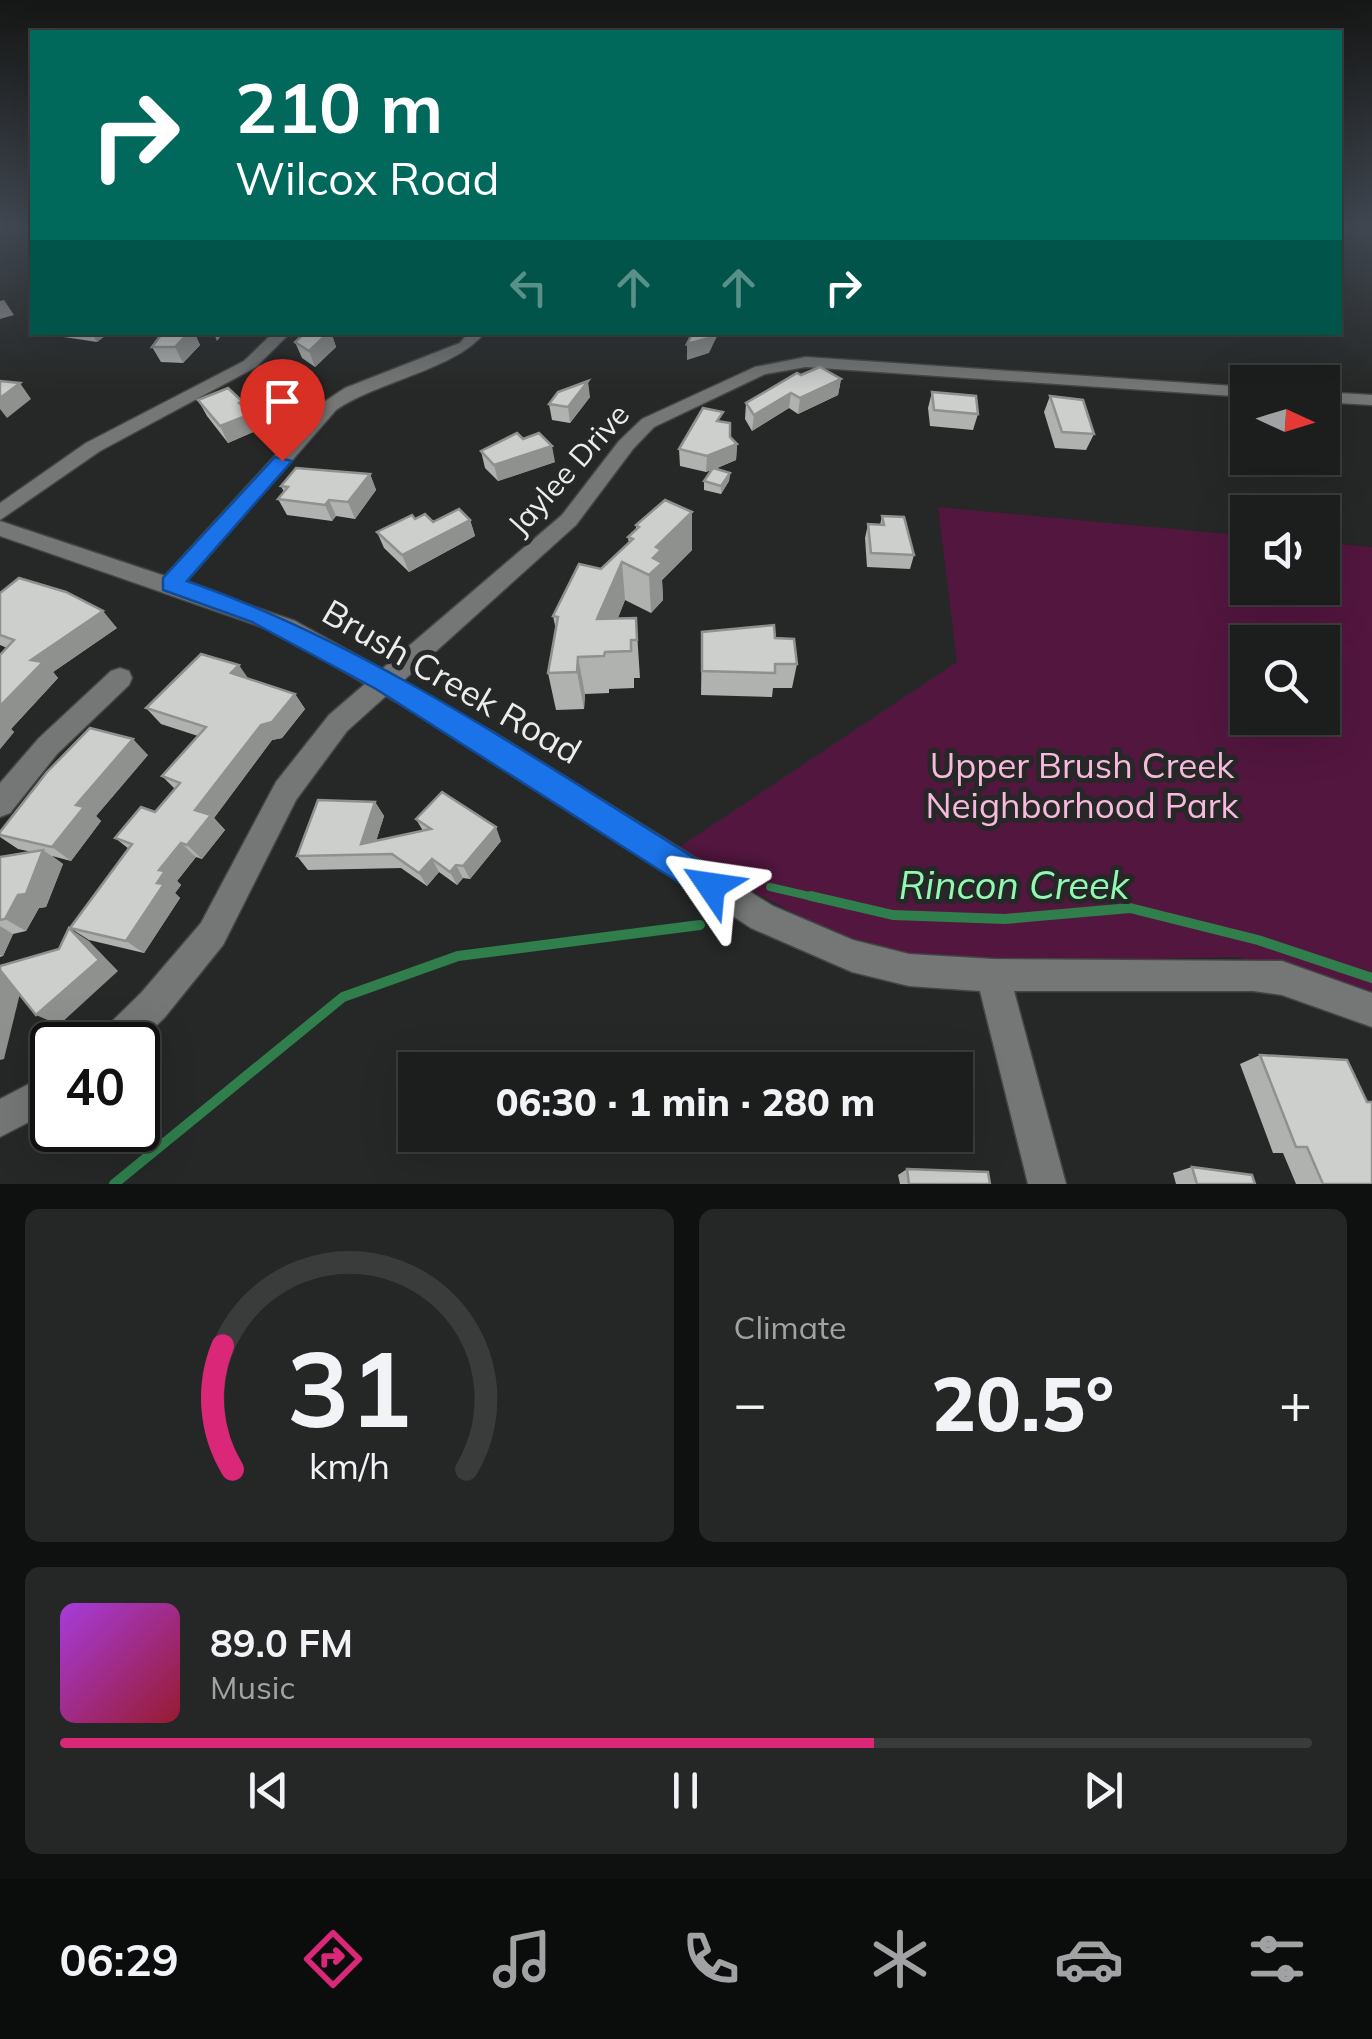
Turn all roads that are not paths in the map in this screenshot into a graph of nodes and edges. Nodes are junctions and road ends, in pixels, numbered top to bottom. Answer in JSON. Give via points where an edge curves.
{"nodes":[{"id":1,"x":281,"y":335,"type":"edge"},
{"id":2,"x":475,"y":335,"type":"edge"},
{"id":3,"x":1230,"y":391,"type":"edge"},
{"id":4,"x":1340,"y":398,"type":"edge"},
{"id":5,"x":1372,"y":400,"type":"edge"},
{"id":6,"x":0,"y":513,"type":"edge"},
{"id":7,"x":0,"y":528,"type":"edge"},
{"id":8,"x":171,"y":584,"type":"junction"},
{"id":9,"x":120,"y":678,"type":"dead end"},
{"id":10,"x":385,"y":682,"type":"junction"},
{"id":11,"x":0,"y":804,"type":"edge"},
{"id":12,"x":993,"y":976,"type":"junction"},
{"id":13,"x":1372,"y":1010,"type":"edge"},
{"id":14,"x":136,"y":1022,"type":"edge"},
{"id":15,"x":30,"y":1103,"type":"edge"},
{"id":16,"x":0,"y":1120,"type":"edge"},
{"id":17,"x":1048,"y":1184,"type":"edge"}],
"edges":[{"from":1,"to":6,"type":"street","via":[[250,364],[108,438]]},
{"from":2,"to":8,"type":"street","via":[[466,346],[330,406]]},
{"from":3,"to":10,"type":"street","name":"Jaylee Drive","via":[[879,364],[770,367],[640,429],[569,520]]},
{"from":4,"to":5,"type":"street"},
{"from":7,"to":8,"type":"street","name":"Brush Creek Road"},
{"from":8,"to":10,"type":"street","name":"Brush Creek Road","via":[[274,622]]},
{"from":9,"to":11,"type":"street","via":[[48,746]]},
{"from":10,"to":12,"type":"street","name":"Brush Creek Road","via":[[796,935],[910,970]]},
{"from":10,"to":14,"type":"street","name":"Jaylee Drive","via":[[302,767],[212,934]]},
{"from":12,"to":13,"type":"street","name":"Brush Creek Road","via":[[1254,975]]},
{"from":12,"to":17,"type":"street"},
{"from":15,"to":16,"type":"street"}]}
